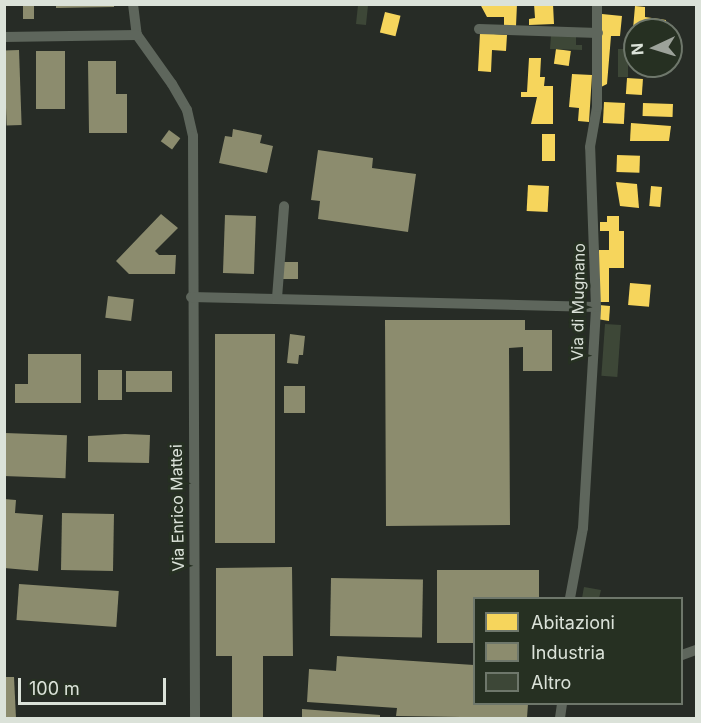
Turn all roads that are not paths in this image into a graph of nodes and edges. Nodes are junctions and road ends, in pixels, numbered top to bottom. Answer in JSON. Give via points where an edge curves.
{"nodes":[{"id":1,"x":133,"y":4,"type":"edge"},
{"id":2,"x":597,"y":4,"type":"edge"},
{"id":3,"x":479,"y":29,"type":"dead end"},
{"id":4,"x":598,"y":33,"type":"junction"},
{"id":5,"x":137,"y":35,"type":"junction"},
{"id":6,"x":4,"y":37,"type":"edge"},
{"id":7,"x":284,"y":206,"type":"dead end"},
{"id":8,"x":191,"y":297,"type":"junction"},
{"id":9,"x":278,"y":298,"type":"junction"},
{"id":10,"x":596,"y":307,"type":"junction"},
{"id":11,"x":570,"y":597,"type":"edge"},
{"id":12,"x":195,"y":718,"type":"edge"}],
"edges":[{"from":1,"to":5,"type":"street","name":"Via Enrico Mattei"},
{"from":2,"to":4,"type":"street","name":"Via di Mugnano"},
{"from":3,"to":4,"type":"street"},
{"from":4,"to":10,"type":"street","name":"Via di Mugnano","via":[[597,107],[590,147]]},
{"from":5,"to":6,"type":"street"},
{"from":5,"to":8,"type":"street","name":"Via Enrico Mattei","via":[[172,84],[191,123]]},
{"from":7,"to":9,"type":"street"},
{"from":8,"to":9,"type":"street"},
{"from":8,"to":12,"type":"street","name":"Via Enrico Mattei"},
{"from":9,"to":10,"type":"street"},
{"from":10,"to":11,"type":"street","name":"Via di Mugnano","via":[[583,528]]}]}
